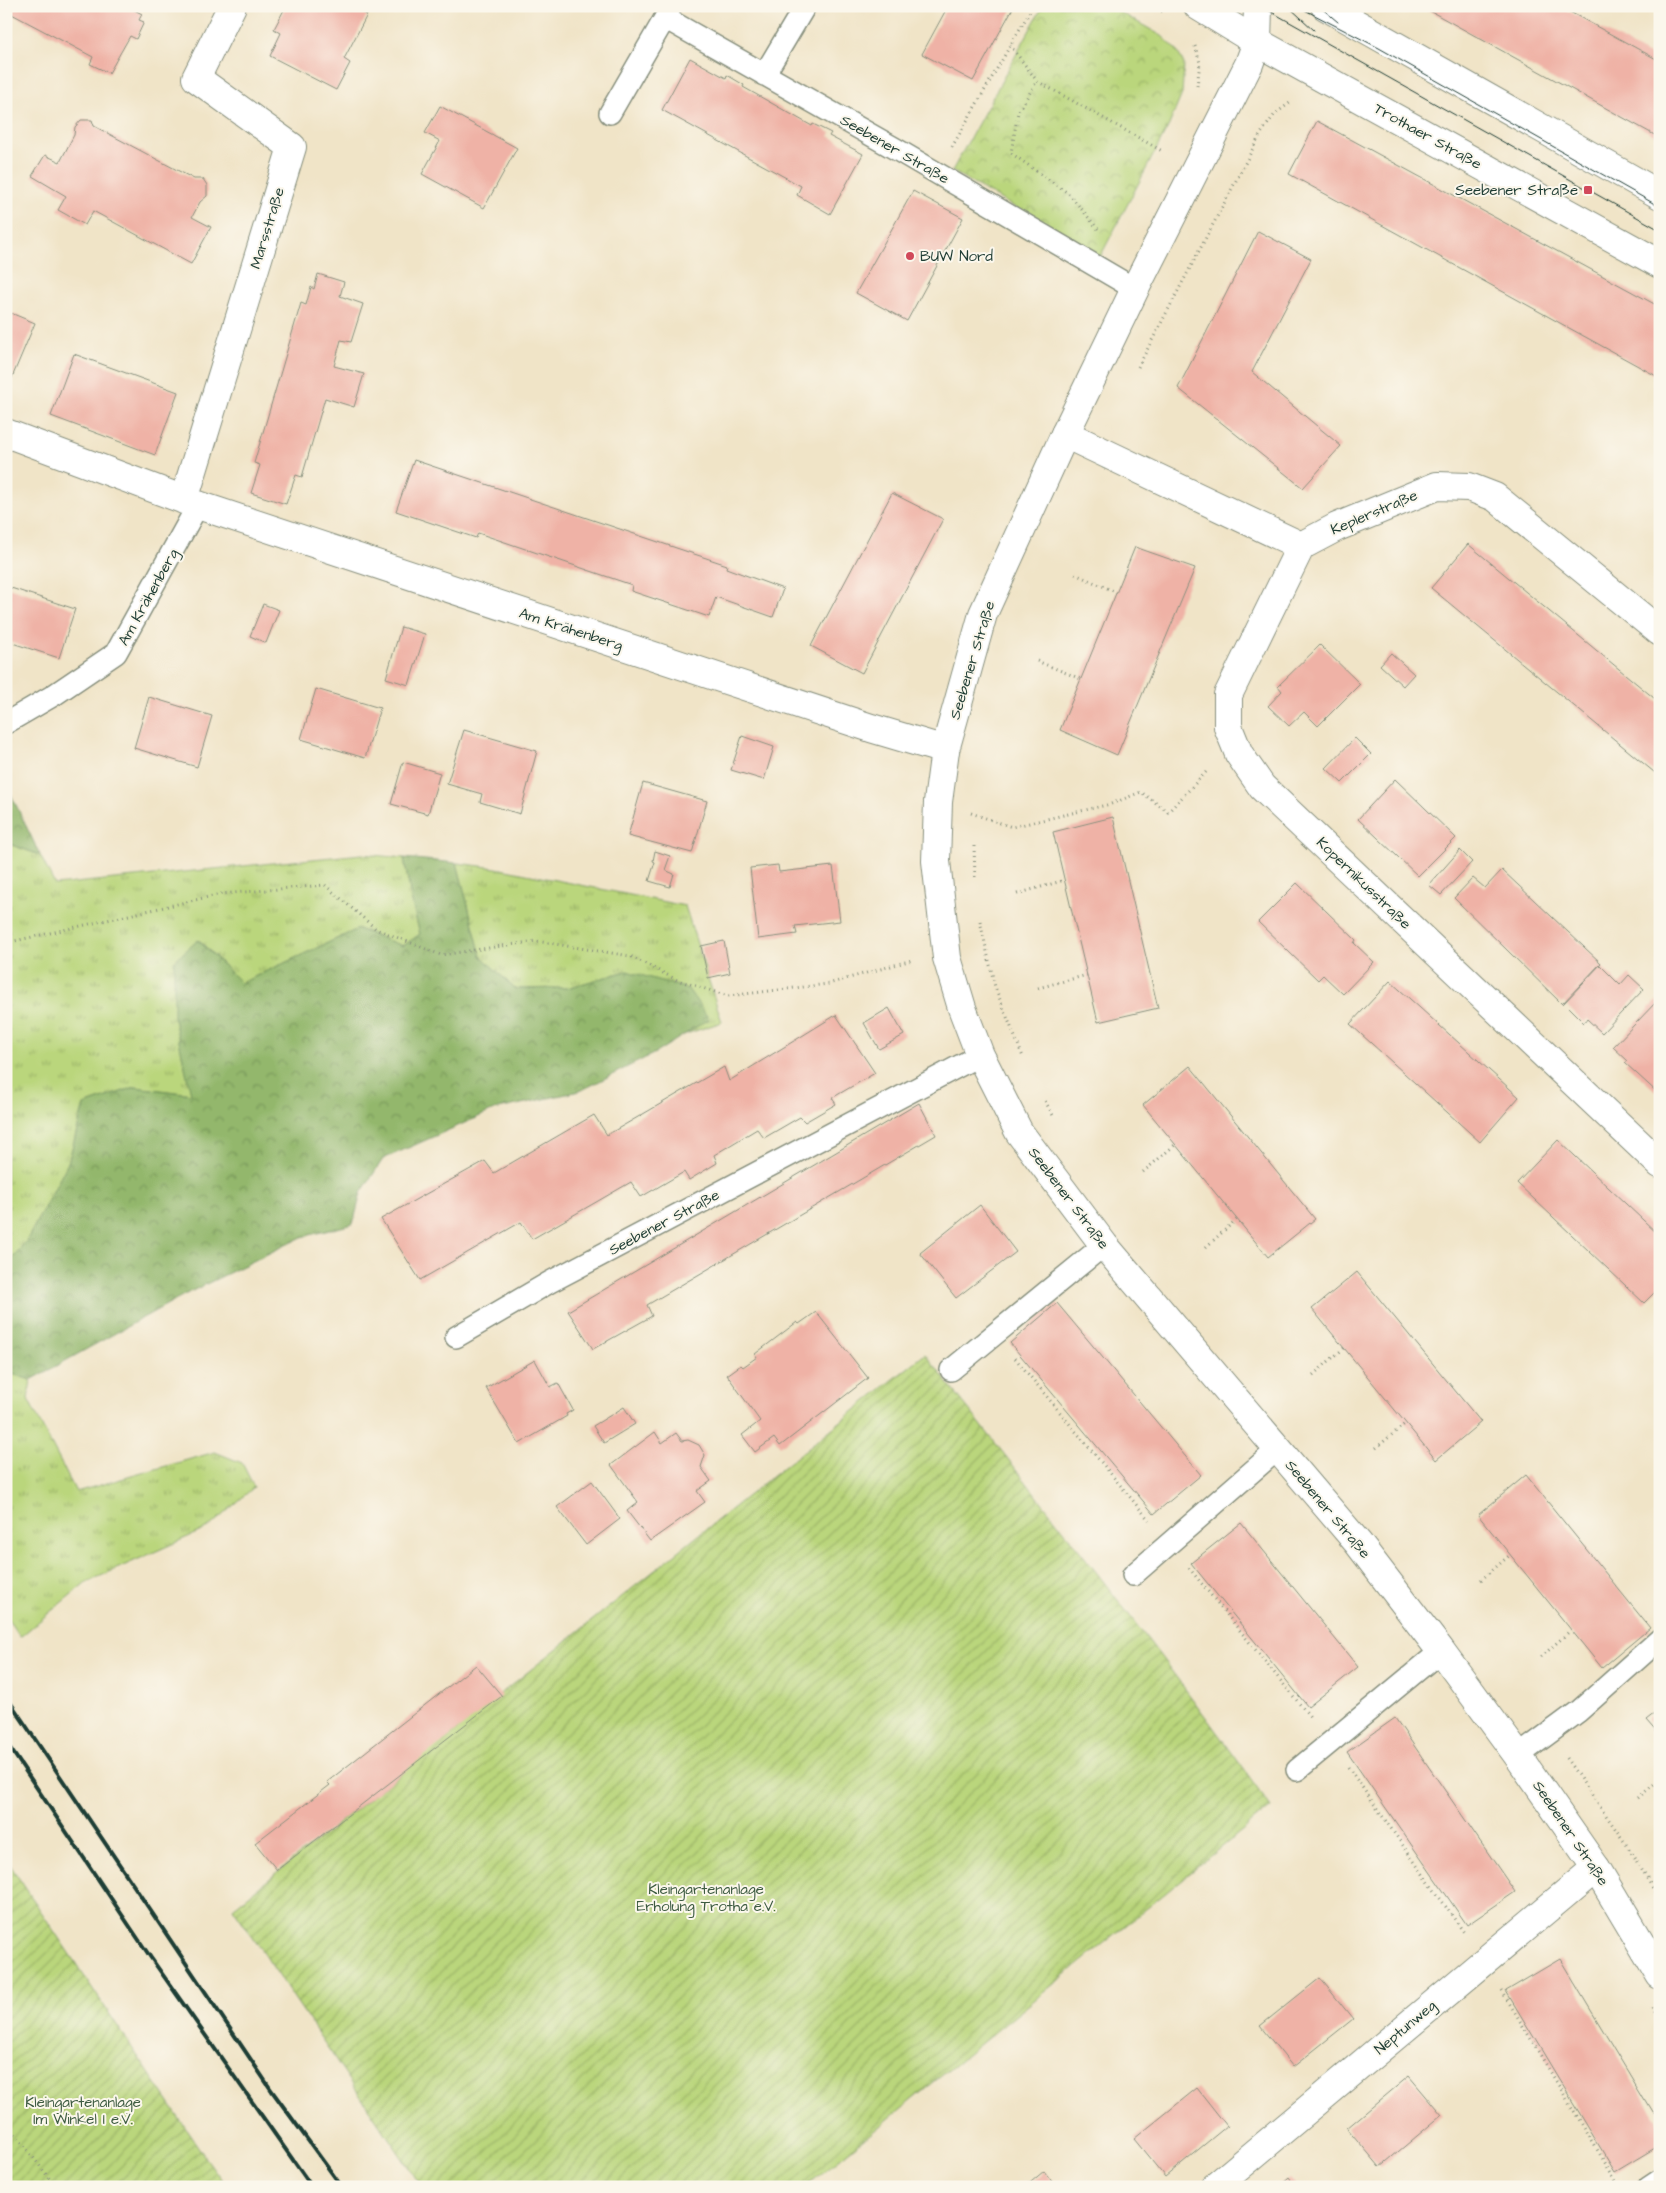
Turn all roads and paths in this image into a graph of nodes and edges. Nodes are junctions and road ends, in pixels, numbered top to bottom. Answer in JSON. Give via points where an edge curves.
{"nodes":[{"id":1,"x":232,"y":6,"type":"edge"},
{"id":2,"x":805,"y":6,"type":"edge"},
{"id":3,"x":1033,"y":6,"type":"edge"},
{"id":4,"x":1152,"y":6,"type":"edge"},
{"id":5,"x":1198,"y":6,"type":"edge"},
{"id":6,"x":1258,"y":6,"type":"edge"},
{"id":7,"x":1325,"y":6,"type":"edge"},
{"id":8,"x":668,"y":12,"type":"edge"},
{"id":9,"x":1172,"y":19,"type":"dead end"},
{"id":10,"x":1257,"y":42,"type":"junction"},
{"id":11,"x":1194,"y":44,"type":"dead end"},
{"id":12,"x":1010,"y":45,"type":"junction"},
{"id":13,"x":764,"y":76,"type":"junction"},
{"id":14,"x":1037,"y":81,"type":"junction"},
{"id":15,"x":1196,"y":92,"type":"dead end"},
{"id":16,"x":1298,"y":99,"type":"dead end"},
{"id":17,"x":610,"y":112,"type":"dead end"},
{"id":18,"x":1164,"y":152,"type":"dead end"},
{"id":19,"x":937,"y":173,"type":"junction"},
{"id":20,"x":1660,"y":195,"type":"edge"},
{"id":21,"x":1103,"y":235,"type":"dead end"},
{"id":22,"x":1660,"y":264,"type":"edge"},
{"id":23,"x":1136,"y":289,"type":"junction"},
{"id":24,"x":1137,"y":370,"type":"dead end"},
{"id":25,"x":6,"y":433,"type":"edge"},
{"id":26,"x":1066,"y":434,"type":"junction"},
{"id":27,"x":191,"y":502,"type":"junction"},
{"id":28,"x":1301,"y":546,"type":"junction"},
{"id":29,"x":1076,"y":574,"type":"dead end"},
{"id":30,"x":1116,"y":592,"type":"dead end"},
{"id":31,"x":1660,"y":632,"type":"edge"},
{"id":32,"x":1037,"y":661,"type":"dead end"},
{"id":33,"x":1081,"y":678,"type":"dead end"},
{"id":34,"x":6,"y":722,"type":"edge"},
{"id":35,"x":946,"y":750,"type":"junction"},
{"id":36,"x":1239,"y":754,"type":"junction"},
{"id":37,"x":938,"y":802,"type":"junction"},
{"id":38,"x":975,"y":805,"type":"dead end"},
{"id":39,"x":975,"y":814,"type":"junction"},
{"id":40,"x":974,"y":823,"type":"dead end"},
{"id":41,"x":974,"y":839,"type":"dead end"},
{"id":42,"x":1065,"y":880,"type":"dead end"},
{"id":43,"x":975,"y":883,"type":"dead end"},
{"id":44,"x":1017,"y":894,"type":"dead end"},
{"id":45,"x":980,"y":920,"type":"dead end"},
{"id":46,"x":6,"y":943,"type":"edge"},
{"id":47,"x":912,"y":960,"type":"dead end"},
{"id":48,"x":1087,"y":975,"type":"dead end"},
{"id":49,"x":1038,"y":988,"type":"dead end"},
{"id":50,"x":980,"y":1056,"type":"junction"},
{"id":51,"x":1023,"y":1058,"type":"dead end"},
{"id":52,"x":1043,"y":1098,"type":"dead end"},
{"id":53,"x":1056,"y":1122,"type":"dead end"},
{"id":54,"x":1176,"y":1144,"type":"dead end"},
{"id":55,"x":1660,"y":1164,"type":"edge"},
{"id":56,"x":1143,"y":1172,"type":"dead end"},
{"id":57,"x":1237,"y":1219,"type":"dead end"},
{"id":58,"x":1104,"y":1245,"type":"junction"},
{"id":59,"x":1206,"y":1247,"type":"dead end"},
{"id":60,"x":456,"y":1337,"type":"dead end"},
{"id":61,"x":1344,"y":1348,"type":"dead end"},
{"id":62,"x":951,"y":1370,"type":"dead end"},
{"id":63,"x":1314,"y":1374,"type":"dead end"},
{"id":64,"x":1406,"y":1423,"type":"dead end"},
{"id":65,"x":1376,"y":1448,"type":"dead end"},
{"id":66,"x":1278,"y":1449,"type":"junction"},
{"id":67,"x":1510,"y":1555,"type":"dead end"},
{"id":68,"x":1133,"y":1574,"type":"dead end"},
{"id":69,"x":1481,"y":1580,"type":"dead end"},
{"id":70,"x":1571,"y":1630,"type":"dead end"},
{"id":71,"x":1660,"y":1639,"type":"edge"},
{"id":72,"x":1441,"y":1651,"type":"junction"},
{"id":73,"x":1541,"y":1657,"type":"dead end"},
{"id":74,"x":1548,"y":1735,"type":"junction"},
{"id":75,"x":1518,"y":1756,"type":"junction"},
{"id":76,"x":1297,"y":1770,"type":"dead end"},
{"id":77,"x":1660,"y":1779,"type":"edge"},
{"id":78,"x":1638,"y":1798,"type":"dead end"},
{"id":79,"x":1596,"y":1868,"type":"junction"},
{"id":80,"x":1660,"y":1900,"type":"edge"},
{"id":81,"x":1660,"y":1975,"type":"edge"},
{"id":82,"x":1650,"y":2004,"type":"dead end"},
{"id":83,"x":1660,"y":2021,"type":"edge"},
{"id":84,"x":6,"y":2122,"type":"edge"},
{"id":85,"x":1660,"y":2179,"type":"edge"},
{"id":86,"x":56,"y":2187,"type":"edge"},
{"id":87,"x":1215,"y":2187,"type":"edge"},
{"id":88,"x":1648,"y":2187,"type":"edge"}],
"edges":[{"from":1,"to":27,"type":"street","name":"Marsstraße","via":[[196,78],[292,147]]},
{"from":2,"to":13,"type":"lane"},
{"from":3,"to":12,"type":"path"},
{"from":4,"to":9,"type":"path"},
{"from":5,"to":10,"type":"street","name":"Trothaer Straße"},
{"from":6,"to":10,"type":"street","name":"Seebener Straße"},
{"from":7,"to":20,"type":"street"},
{"from":8,"to":13,"type":"lane","name":"Seebener Straße"},
{"from":8,"to":17,"type":"lane"},
{"from":10,"to":22,"type":"street","name":"Trothaer Straße"},
{"from":10,"to":23,"type":"street","name":"Seebener Straße"},
{"from":11,"to":15,"type":"path","via":[[1200,63]]},
{"from":12,"to":14,"type":"path"},
{"from":12,"to":19,"type":"path"},
{"from":13,"to":19,"type":"lane","name":"Seebener Straße"},
{"from":14,"to":18,"type":"path"},
{"from":14,"to":21,"type":"path","via":[[1018,112],[1010,153],[1069,194]]},
{"from":16,"to":24,"type":"path","via":[[1282,107],[1268,121]]},
{"from":19,"to":23,"type":"lane","name":"Seebener Straße"},
{"from":23,"to":26,"type":"street","name":"Seebener Straße"},
{"from":25,"to":27,"type":"street","name":"Am Krähenberg"},
{"from":26,"to":28,"type":"street"},
{"from":26,"to":35,"type":"street","name":"Seebener Straße","via":[[983,614]]},
{"from":27,"to":34,"type":"lane","name":"Am Krähenberg","via":[[116,653],[54,695]]},
{"from":27,"to":35,"type":"street","name":"Am Krähenberg","via":[[871,728]]},
{"from":28,"to":31,"type":"street","name":"Keplerstraße","via":[[1337,527],[1437,486],[1469,487],[1495,497]]},
{"from":28,"to":36,"type":"street","name":"Kopernikusstraße","via":[[1228,695],[1228,727]]},
{"from":29,"to":30,"type":"path"},
{"from":32,"to":33,"type":"path"},
{"from":35,"to":37,"type":"street","name":"Seebener Straße"},
{"from":36,"to":39,"type":"path","via":[[1214,764],[1168,812],[1141,792],[1111,804],[1012,827]]},
{"from":36,"to":55,"type":"street","name":"Kopernikusstraße","via":[[1262,787]]},
{"from":37,"to":39,"type":"path"},
{"from":37,"to":50,"type":"street","name":"Seebener Straße","via":[[936,860],[947,958]]},
{"from":38,"to":39,"type":"path"},
{"from":39,"to":40,"type":"path"},
{"from":41,"to":43,"type":"path"},
{"from":42,"to":44,"type":"path"},
{"from":45,"to":51,"type":"path","via":[[995,987]]},
{"from":46,"to":47,"type":"path","via":[[221,894],[325,885],[376,929],[440,955],[536,941],[630,956],[677,980],[728,996],[828,984]]},
{"from":48,"to":49,"type":"path"},
{"from":50,"to":58,"type":"street","name":"Seebener Straße","via":[[1019,1132]]},
{"from":50,"to":60,"type":"lane","name":"Seebener Straße","via":[[568,1273]]},
{"from":52,"to":53,"type":"path"},
{"from":54,"to":56,"type":"path"},
{"from":57,"to":59,"type":"path"},
{"from":58,"to":62,"type":"lane"},
{"from":58,"to":66,"type":"street","name":"Seebener Straße"},
{"from":61,"to":63,"type":"path"},
{"from":64,"to":65,"type":"path"},
{"from":66,"to":68,"type":"lane"},
{"from":66,"to":72,"type":"street","name":"Seebener Straße","via":[[1358,1543]]},
{"from":67,"to":69,"type":"path"},
{"from":70,"to":73,"type":"path"},
{"from":71,"to":74,"type":"lane","via":[[1579,1712]]},
{"from":72,"to":75,"type":"street","name":"Seebener Straße"},
{"from":72,"to":76,"type":"lane"},
{"from":74,"to":75,"type":"lane"},
{"from":74,"to":80,"type":"path","via":[[1628,1847]]},
{"from":75,"to":79,"type":"street","name":"Seebener Straße"},
{"from":77,"to":78,"type":"path"},
{"from":79,"to":81,"type":"street","name":"Seebener Straße"},
{"from":79,"to":87,"type":"street","name":"Neptunweg"},
{"from":82,"to":83,"type":"path"},
{"from":84,"to":86,"type":"path"},
{"from":85,"to":88,"type":"lane"}]}
